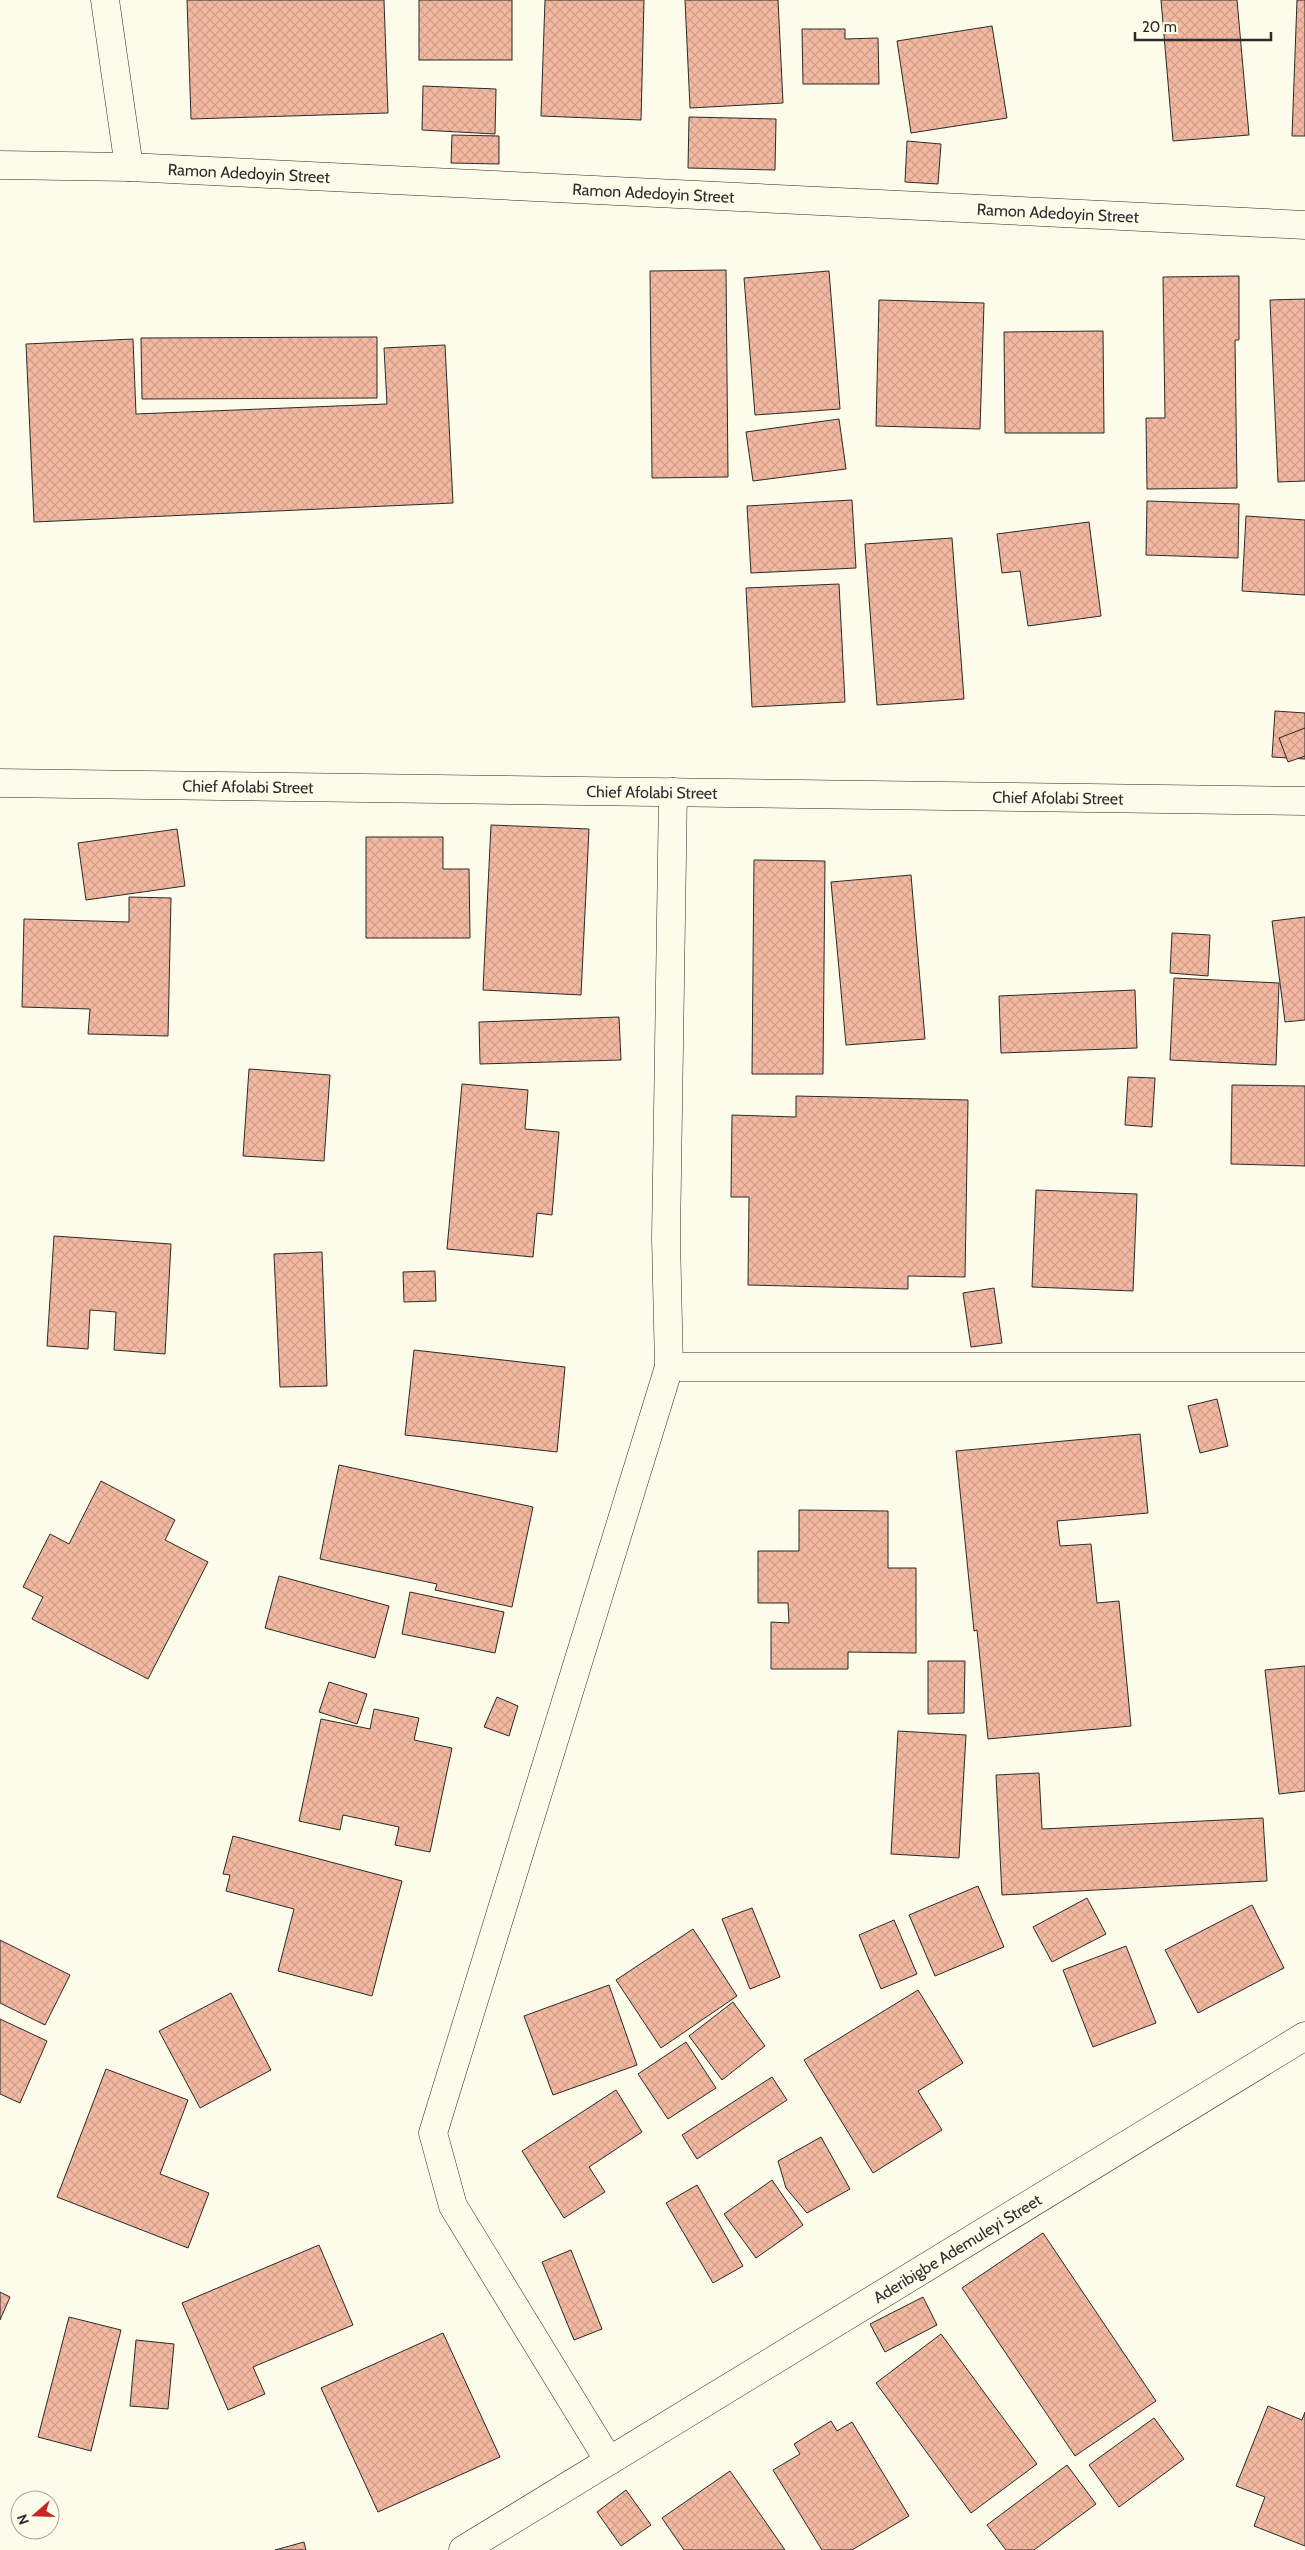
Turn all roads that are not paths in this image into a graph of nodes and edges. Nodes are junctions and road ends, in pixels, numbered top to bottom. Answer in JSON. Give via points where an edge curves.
{"nodes":[{"id":1,"x":104,"y":0,"type":"edge"},
{"id":2,"x":0,"y":165,"type":"edge"},
{"id":3,"x":130,"y":167,"type":"junction"},
{"id":4,"x":1305,"y":225,"type":"edge"},
{"id":5,"x":0,"y":783,"type":"edge"},
{"id":6,"x":673,"y":792,"type":"junction"},
{"id":7,"x":1305,"y":801,"type":"edge"},
{"id":8,"x":669,"y":1367,"type":"junction"},
{"id":9,"x":1305,"y":1367,"type":"edge"},
{"id":10,"x":1305,"y":2036,"type":"edge"},
{"id":11,"x":609,"y":2461,"type":"junction"},
{"id":12,"x":464,"y":2550,"type":"edge"}],
"edges":[{"from":1,"to":3,"type":"street"},
{"from":2,"to":3,"type":"street","name":"Ramon Adedoyin Street"},
{"from":3,"to":4,"type":"street","name":"Ramon Adedoyin Street"},
{"from":5,"to":6,"type":"street","name":"Chief Afolabi Street"},
{"from":6,"to":7,"type":"street","name":"Chief Afolabi Street"},
{"from":6,"to":8,"type":"street","via":[[666,1238]]},
{"from":8,"to":9,"type":"street"},
{"from":8,"to":11,"type":"street","via":[[433,2133],[453,2206]]},
{"from":10,"to":11,"type":"street","name":"Aderibigbe Ademuleyi Street"},
{"from":11,"to":12,"type":"street","name":"Aderibigbe Ademuleyi Street"}]}
